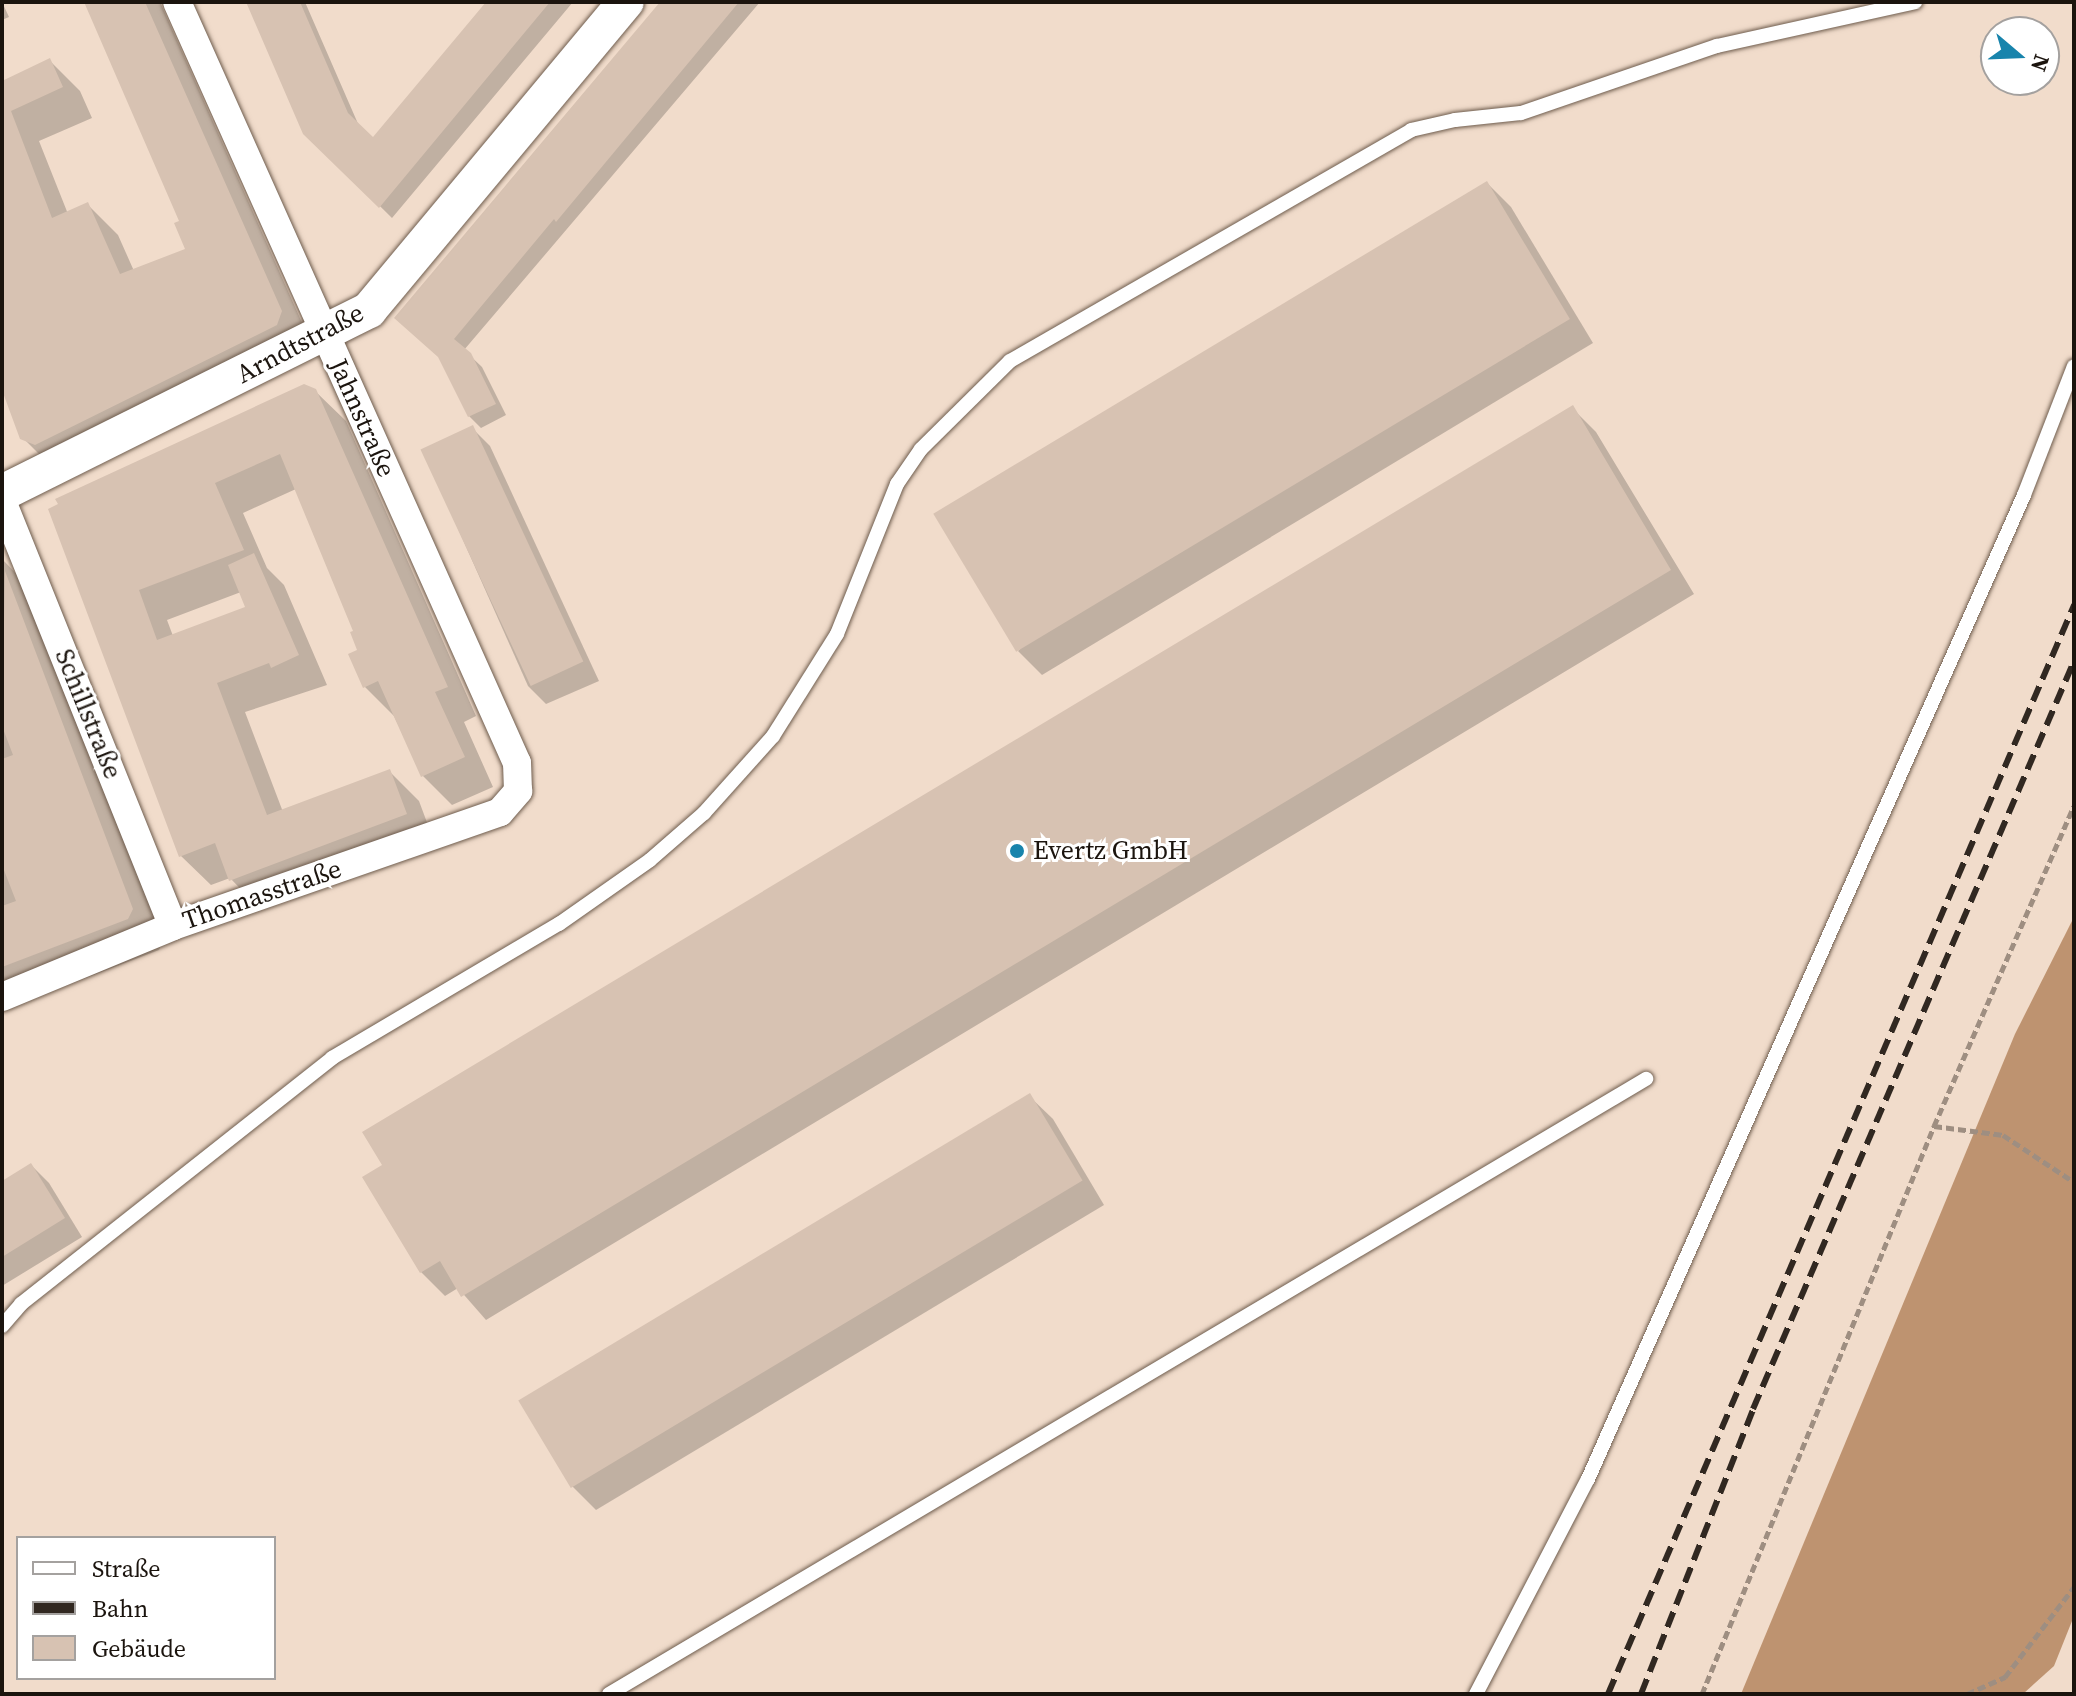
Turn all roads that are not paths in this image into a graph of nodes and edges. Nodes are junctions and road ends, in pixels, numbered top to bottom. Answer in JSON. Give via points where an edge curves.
{"nodes":[{"id":1,"x":177,"y":2,"type":"edge"},
{"id":2,"x":626,"y":2,"type":"edge"},
{"id":3,"x":1915,"y":2,"type":"edge"},
{"id":4,"x":324,"y":335,"type":"junction"},
{"id":5,"x":2074,"y":366,"type":"edge"},
{"id":6,"x":2,"y":493,"type":"edge"},
{"id":7,"x":2,"y":501,"type":"edge"},
{"id":8,"x":518,"y":791,"type":"joint"},
{"id":9,"x":173,"y":926,"type":"junction"},
{"id":10,"x":2,"y":997,"type":"edge"},
{"id":11,"x":1646,"y":1079,"type":"dead end"},
{"id":12,"x":2,"y":1326,"type":"edge"},
{"id":13,"x":609,"y":1694,"type":"edge"},
{"id":14,"x":1476,"y":1694,"type":"edge"}],
"edges":[{"from":1,"to":4,"type":"street","name":"Jahnstraße"},
{"from":2,"to":4,"type":"street","name":"Arndtstraße","via":[[369,310]]},
{"from":3,"to":12,"type":"lane","via":[[1717,46],[1521,113],[1411,130],[1010,361],[921,449],[897,484],[837,634],[773,736],[704,813],[650,860],[559,924],[332,1058],[21,1304]]},
{"from":4,"to":6,"type":"street","name":"Arndtstraße"},
{"from":4,"to":8,"type":"street","name":"Jahnstraße","via":[[517,763]]},
{"from":5,"to":14,"type":"lane","via":[[2024,495],[1588,1479]]},
{"from":7,"to":9,"type":"street","name":"Schillstraße"},
{"from":8,"to":9,"type":"street","name":"Thomasstraße","via":[[500,812]]},
{"from":9,"to":10,"type":"street","name":"Thomasstraße"},
{"from":11,"to":13,"type":"lane"}]}
